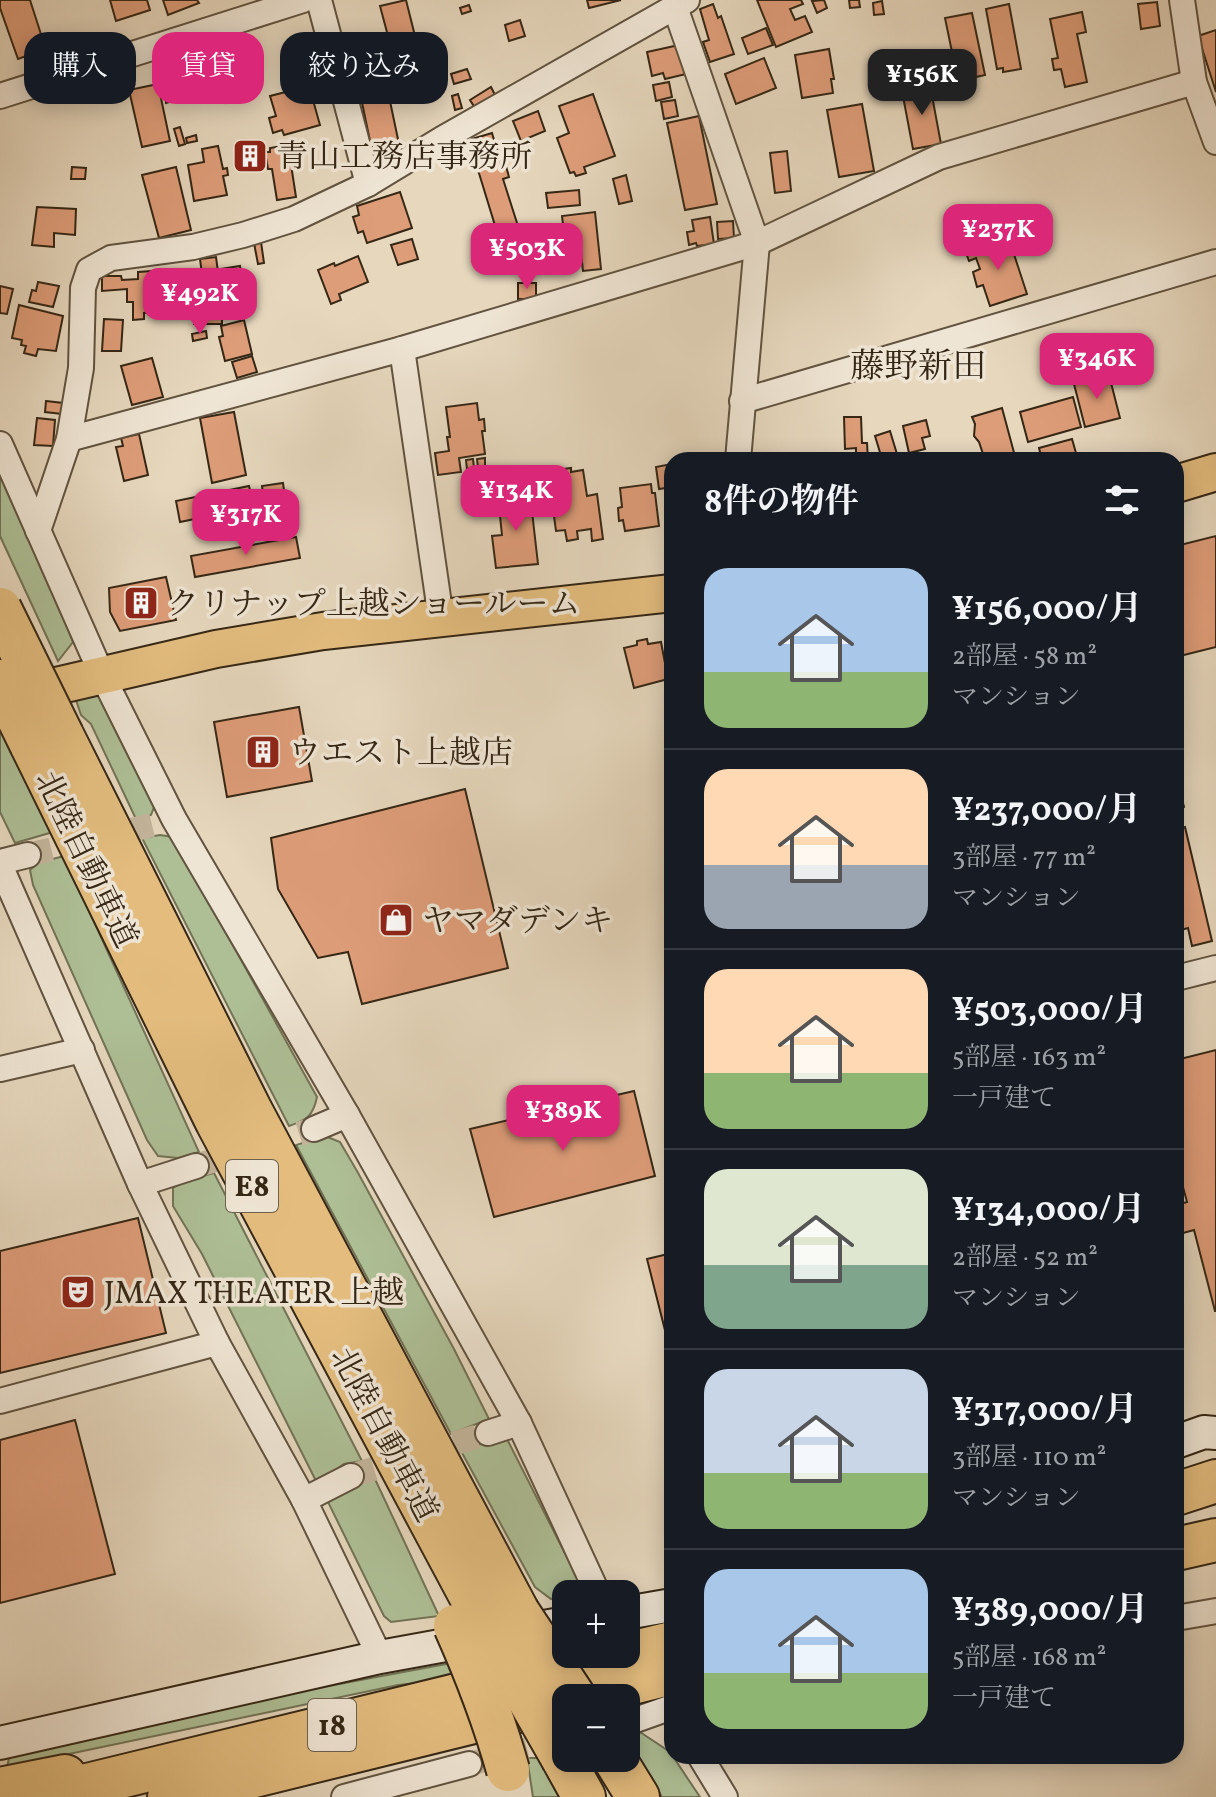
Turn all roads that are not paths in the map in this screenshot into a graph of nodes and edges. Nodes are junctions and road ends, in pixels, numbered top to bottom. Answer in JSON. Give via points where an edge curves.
{"nodes":[{"id":1,"x":303,"y":0,"type":"edge"},
{"id":2,"x":319,"y":0,"type":"edge"},
{"id":3,"x":1182,"y":0,"type":"edge"},
{"id":4,"x":681,"y":3,"type":"edge"},
{"id":5,"x":1194,"y":82,"type":"junction"},
{"id":6,"x":0,"y":96,"type":"edge"},
{"id":7,"x":1216,"y":142,"type":"edge"},
{"id":8,"x":368,"y":184,"type":"junction"},
{"id":9,"x":757,"y":243,"type":"junction"},
{"id":10,"x":1216,"y":262,"type":"edge"},
{"id":11,"x":402,"y":349,"type":"junction"},
{"id":12,"x":742,"y":401,"type":"junction"},
{"id":13,"x":69,"y":439,"type":"junction"},
{"id":14,"x":0,"y":444,"type":"edge"},
{"id":15,"x":739,"y":452,"type":"edge"},
{"id":16,"x":1216,"y":472,"type":"edge"},
{"id":17,"x":1184,"y":482,"type":"edge"},
{"id":18,"x":38,"y":531,"type":"junction"},
{"id":19,"x":664,"y":594,"type":"edge"},
{"id":20,"x":0,"y":609,"type":"edge"},
{"id":21,"x":441,"y":618,"type":"junction"},
{"id":22,"x":102,"y":675,"type":"junction"},
{"id":23,"x":0,"y":681,"type":"edge"},
{"id":24,"x":0,"y":700,"type":"edge"},
{"id":25,"x":46,"y":739,"type":"junction"},
{"id":26,"x":28,"y":855,"type":"tunnel mouth"},
{"id":27,"x":0,"y":864,"type":"edge"},
{"id":28,"x":1216,"y":968,"type":"edge"},
{"id":29,"x":1184,"y":976,"type":"edge"},
{"id":30,"x":82,"y":1050,"type":"junction"},
{"id":31,"x":0,"y":1069,"type":"edge"},
{"id":32,"x":347,"y":1115,"type":"junction"},
{"id":33,"x":314,"y":1129,"type":"tunnel mouth"},
{"id":34,"x":196,"y":1166,"type":"tunnel mouth"},
{"id":35,"x":140,"y":1184,"type":"junction"},
{"id":36,"x":217,"y":1343,"type":"junction"},
{"id":37,"x":0,"y":1401,"type":"edge"},
{"id":38,"x":519,"y":1423,"type":"junction"},
{"id":39,"x":488,"y":1433,"type":"tunnel mouth"},
{"id":40,"x":1216,"y":1433,"type":"edge"},
{"id":41,"x":1184,"y":1439,"type":"edge"},
{"id":42,"x":351,"y":1476,"type":"tunnel mouth"},
{"id":43,"x":1216,"y":1481,"type":"edge"},
{"id":44,"x":1184,"y":1491,"type":"edge"},
{"id":45,"x":304,"y":1500,"type":"junction"},
{"id":46,"x":1216,"y":1509,"type":"edge"},
{"id":47,"x":1184,"y":1516,"type":"edge"},
{"id":48,"x":1216,"y":1540,"type":"edge"},
{"id":49,"x":1184,"y":1547,"type":"edge"},
{"id":50,"x":1216,"y":1561,"type":"edge"},
{"id":51,"x":1184,"y":1566,"type":"edge"},
{"id":52,"x":592,"y":1580,"type":"edge"},
{"id":53,"x":664,"y":1606,"type":"edge"},
{"id":54,"x":640,"y":1611,"type":"edge"},
{"id":55,"x":1216,"y":1611,"type":"edge"},
{"id":56,"x":1184,"y":1617,"type":"edge"},
{"id":57,"x":486,"y":1620,"type":"junction"},
{"id":58,"x":552,"y":1626,"type":"edge"},
{"id":59,"x":664,"y":1645,"type":"edge"},
{"id":60,"x":640,"y":1651,"type":"edge"},
{"id":61,"x":380,"y":1657,"type":"junction"},
{"id":62,"x":568,"y":1668,"type":"edge"},
{"id":63,"x":555,"y":1684,"type":"edge"},
{"id":64,"x":640,"y":1699,"type":"edge"},
{"id":65,"x":664,"y":1700,"type":"edge"},
{"id":66,"x":552,"y":1702,"type":"edge"},
{"id":67,"x":664,"y":1706,"type":"edge"},
{"id":68,"x":376,"y":1714,"type":"junction"},
{"id":69,"x":552,"y":1715,"type":"edge"},
{"id":70,"x":640,"y":1725,"type":"edge"},
{"id":71,"x":0,"y":1743,"type":"edge"},
{"id":72,"x":705,"y":1764,"type":"edge"},
{"id":73,"x":583,"y":1772,"type":"edge"},
{"id":74,"x":597,"y":1772,"type":"edge"},
{"id":75,"x":630,"y":1772,"type":"edge"},
{"id":76,"x":497,"y":1777,"type":"edge"},
{"id":77,"x":0,"y":1789,"type":"edge"},
{"id":78,"x":38,"y":1797,"type":"edge"},
{"id":79,"x":169,"y":1797,"type":"edge"},
{"id":80,"x":344,"y":1797,"type":"edge"},
{"id":81,"x":584,"y":1797,"type":"edge"},
{"id":82,"x":623,"y":1797,"type":"edge"},
{"id":83,"x":638,"y":1797,"type":"edge"},
{"id":84,"x":725,"y":1797,"type":"edge"}],
"edges":[{"from":1,"to":6,"type":"street"},
{"from":2,"to":8,"type":"street"},
{"from":3,"to":5,"type":"street"},
{"from":4,"to":8,"type":"street"},
{"from":4,"to":9,"type":"street"},
{"from":5,"to":7,"type":"street"},
{"from":5,"to":9,"type":"street","via":[[939,157]]},
{"from":8,"to":13,"type":"street","via":[[294,219],[243,235],[111,258],[89,270]]},
{"from":9,"to":11,"type":"street"},
{"from":9,"to":12,"type":"street"},
{"from":10,"to":12,"type":"street"},
{"from":11,"to":13,"type":"street"},
{"from":11,"to":21,"type":"street"},
{"from":12,"to":15,"type":"street"},
{"from":13,"to":18,"type":"street"},
{"from":14,"to":18,"type":"street"},
{"from":16,"to":17,"type":"main road"},
{"from":18,"to":22,"type":"street"},
{"from":19,"to":21,"type":"main road"},
{"from":20,"to":25,"type":"highway","name":"北陸自動車道","number":"E8","bridge":true},
{"from":21,"to":22,"type":"main road","via":[[323,631]]},
{"from":22,"to":24,"type":"main road"},
{"from":22,"to":32,"type":"street","via":[[163,822]]},
{"from":23,"to":25,"type":"highway","name":"北陸自動車道","number":"E8","bridge":true},
{"from":25,"to":57,"type":"highway","name":"北陸自動車道","number":"E8","via":[[251,1111]]},
{"from":25,"to":57,"type":"highway","name":"北陸自動車道","number":"E8","via":[[239,1180]]},
{"from":26,"to":27,"type":"street"},
{"from":27,"to":30,"type":"street"},
{"from":28,"to":29,"type":"street"},
{"from":30,"to":31,"type":"street"},
{"from":30,"to":35,"type":"street"},
{"from":32,"to":33,"type":"street"},
{"from":32,"to":38,"type":"street"},
{"from":34,"to":35,"type":"street"},
{"from":35,"to":36,"type":"street"},
{"from":36,"to":37,"type":"street"},
{"from":36,"to":45,"type":"street"},
{"from":38,"to":39,"type":"street"},
{"from":38,"to":52,"type":"street"},
{"from":40,"to":41,"type":"street"},
{"from":42,"to":45,"type":"street"},
{"from":43,"to":44,"type":"highway"},
{"from":45,"to":61,"type":"street"},
{"from":46,"to":47,"type":"highway"},
{"from":48,"to":49,"type":"highway"},
{"from":50,"to":51,"type":"highway"},
{"from":53,"to":54,"type":"street"},
{"from":55,"to":56,"type":"street"},
{"from":57,"to":63,"type":"highway","bridge":true},
{"from":57,"to":69,"type":"highway","name":"北陸自動車道","number":"E8","bridge":true},
{"from":57,"to":76,"type":"highway","bridge":true,"via":[[478,1676],[496,1727]]},
{"from":58,"to":61,"type":"street"},
{"from":59,"to":60,"type":"highway","number":"18"},
{"from":61,"to":71,"type":"street"},
{"from":62,"to":68,"type":"highway","number":"18"},
{"from":64,"to":65,"type":"highway","number":"18"},
{"from":66,"to":79,"type":"highway","number":"18"},
{"from":67,"to":70,"type":"street"},
{"from":68,"to":77,"type":"highway","via":[[303,1723]]},
{"from":68,"to":78,"type":"highway","number":"18"},
{"from":72,"to":84,"type":"street"},
{"from":73,"to":81,"type":"highway","name":"北陸自動車道","number":"E8"},
{"from":74,"to":82,"type":"highway","name":"北陸自動車道","number":"E8"},
{"from":75,"to":83,"type":"highway"},
{"from":76,"to":80,"type":"street"}]}
